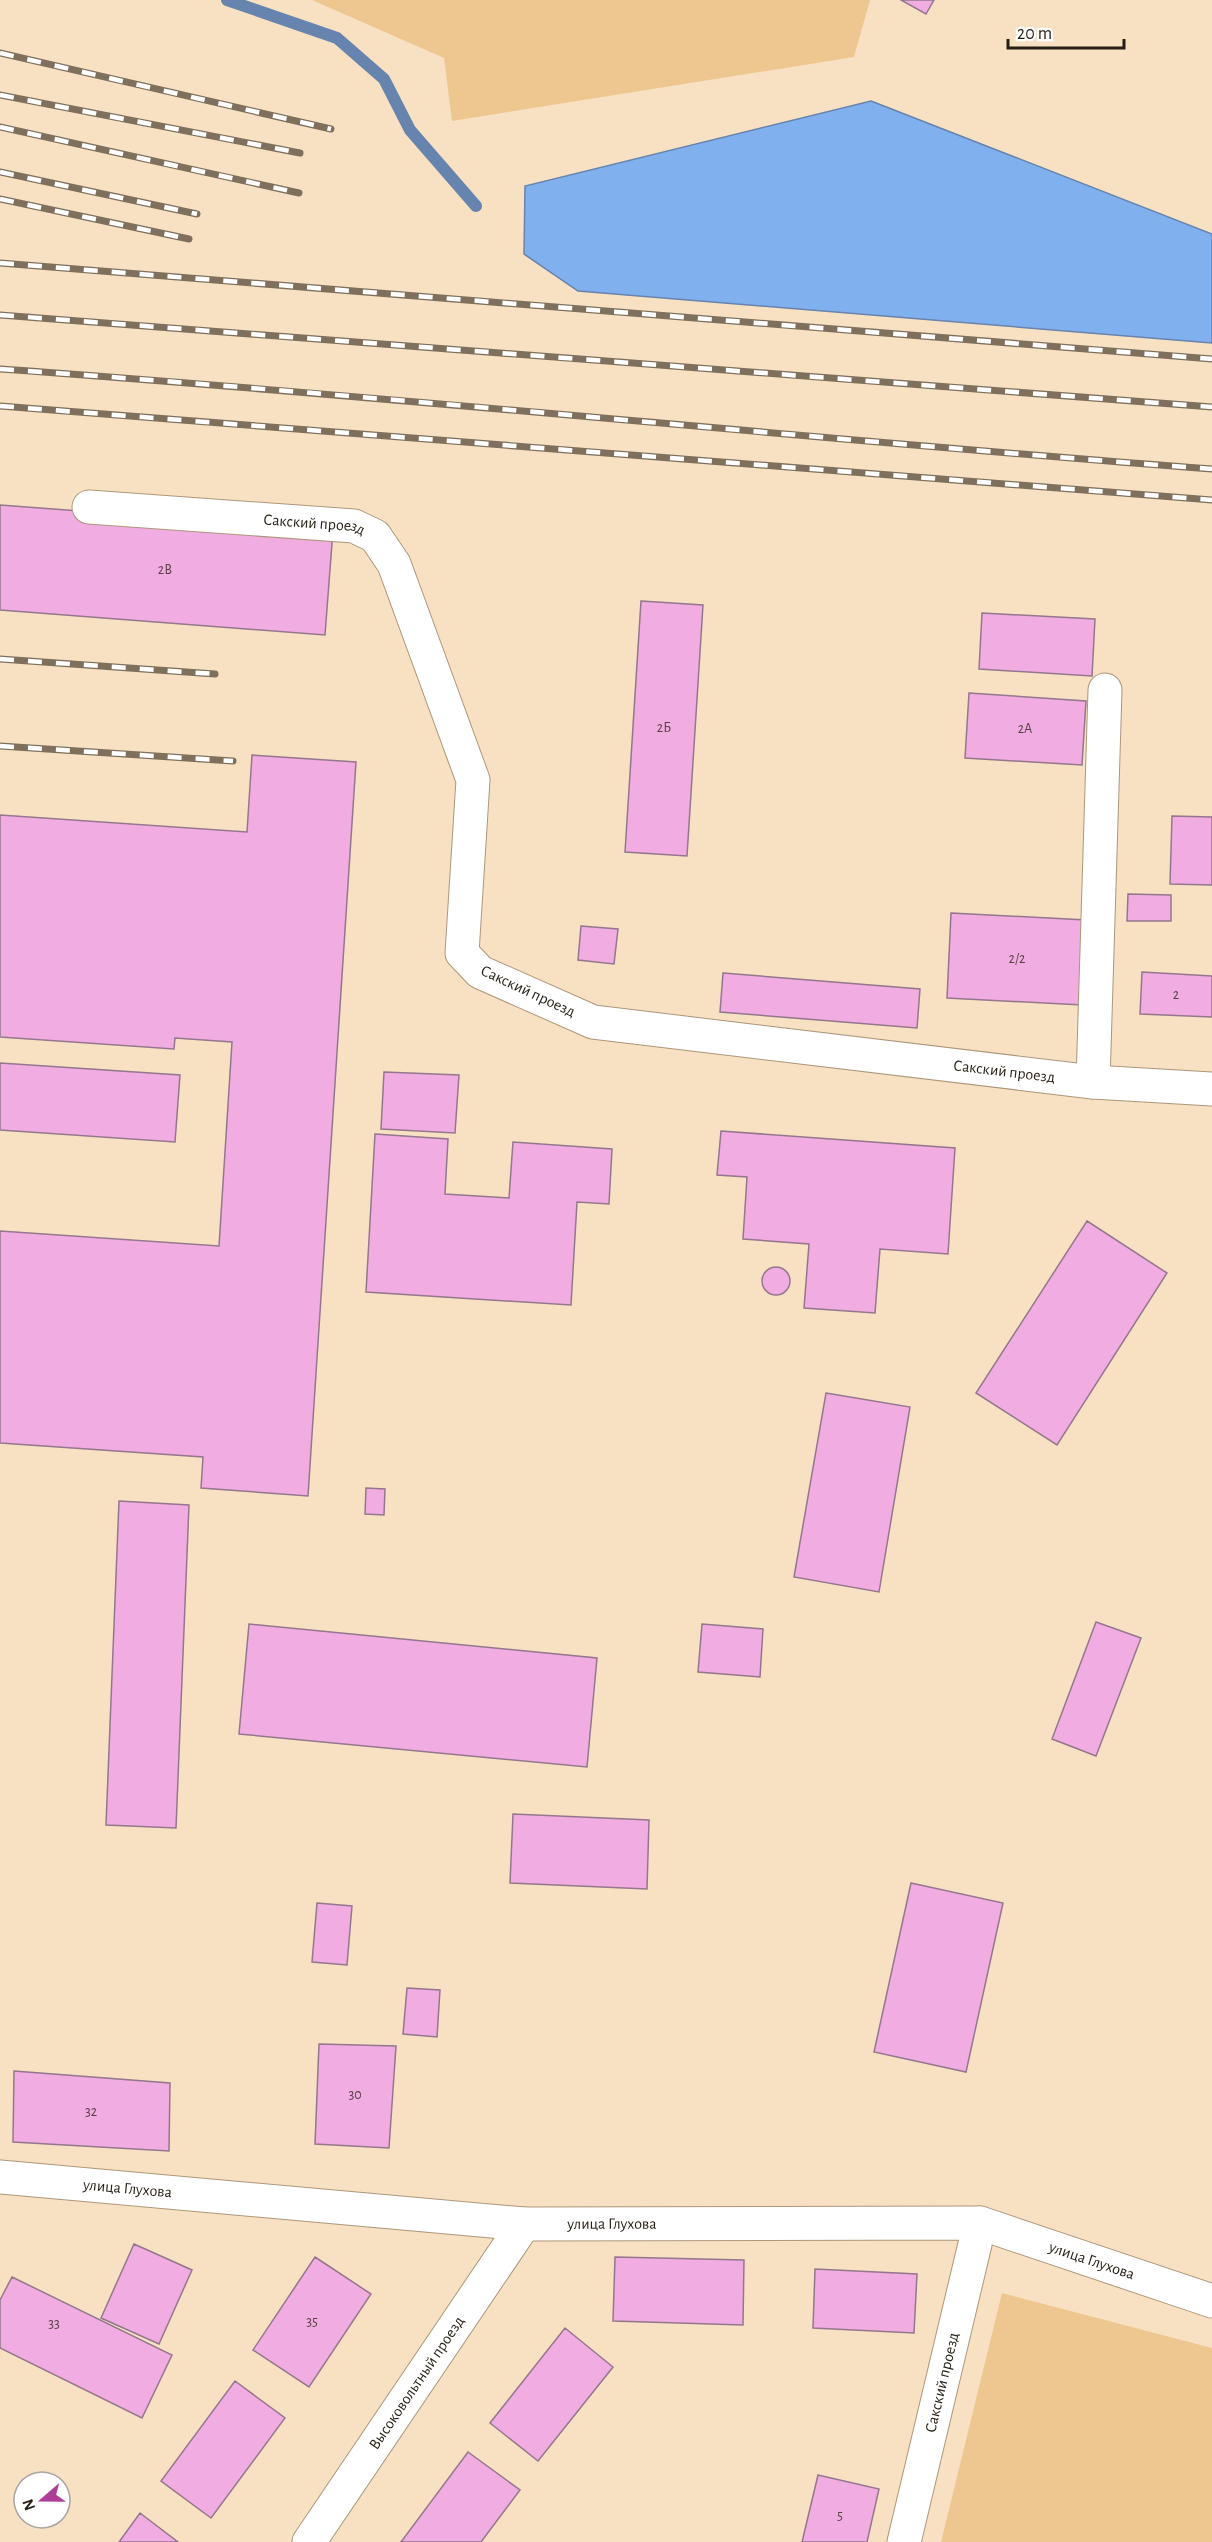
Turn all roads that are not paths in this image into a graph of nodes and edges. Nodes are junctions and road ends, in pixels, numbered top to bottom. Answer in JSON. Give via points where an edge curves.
{"nodes":[{"id":1,"x":89,"y":507,"type":"dead end"},
{"id":2,"x":1105,"y":690,"type":"dead end"},
{"id":3,"x":1093,"y":1082,"type":"junction"},
{"id":4,"x":1212,"y":1089,"type":"edge"},
{"id":5,"x":0,"y":2177,"type":"edge"},
{"id":6,"x":980,"y":2223,"type":"junction"},
{"id":7,"x":524,"y":2224,"type":"junction"},
{"id":8,"x":1212,"y":2301,"type":"edge"},
{"id":9,"x":309,"y":2542,"type":"edge"},
{"id":10,"x":904,"y":2542,"type":"edge"}],
"edges":[{"from":1,"to":3,"type":"street","name":"Сакский проезд","via":[[354,526],[375,536],[394,564],[472,780],[462,953],[480,972],[593,1022]]},
{"from":2,"to":3,"type":"street"},
{"from":3,"to":4,"type":"street","name":"Сакский проезд"},
{"from":5,"to":7,"type":"street","name":"улица Глухова"},
{"from":6,"to":7,"type":"street","name":"улица Глухова"},
{"from":6,"to":8,"type":"street","name":"улица Глухова"},
{"from":6,"to":10,"type":"street","name":"Сакский проезд"},
{"from":7,"to":9,"type":"street","name":"Высоковольтный проезд"}]}
